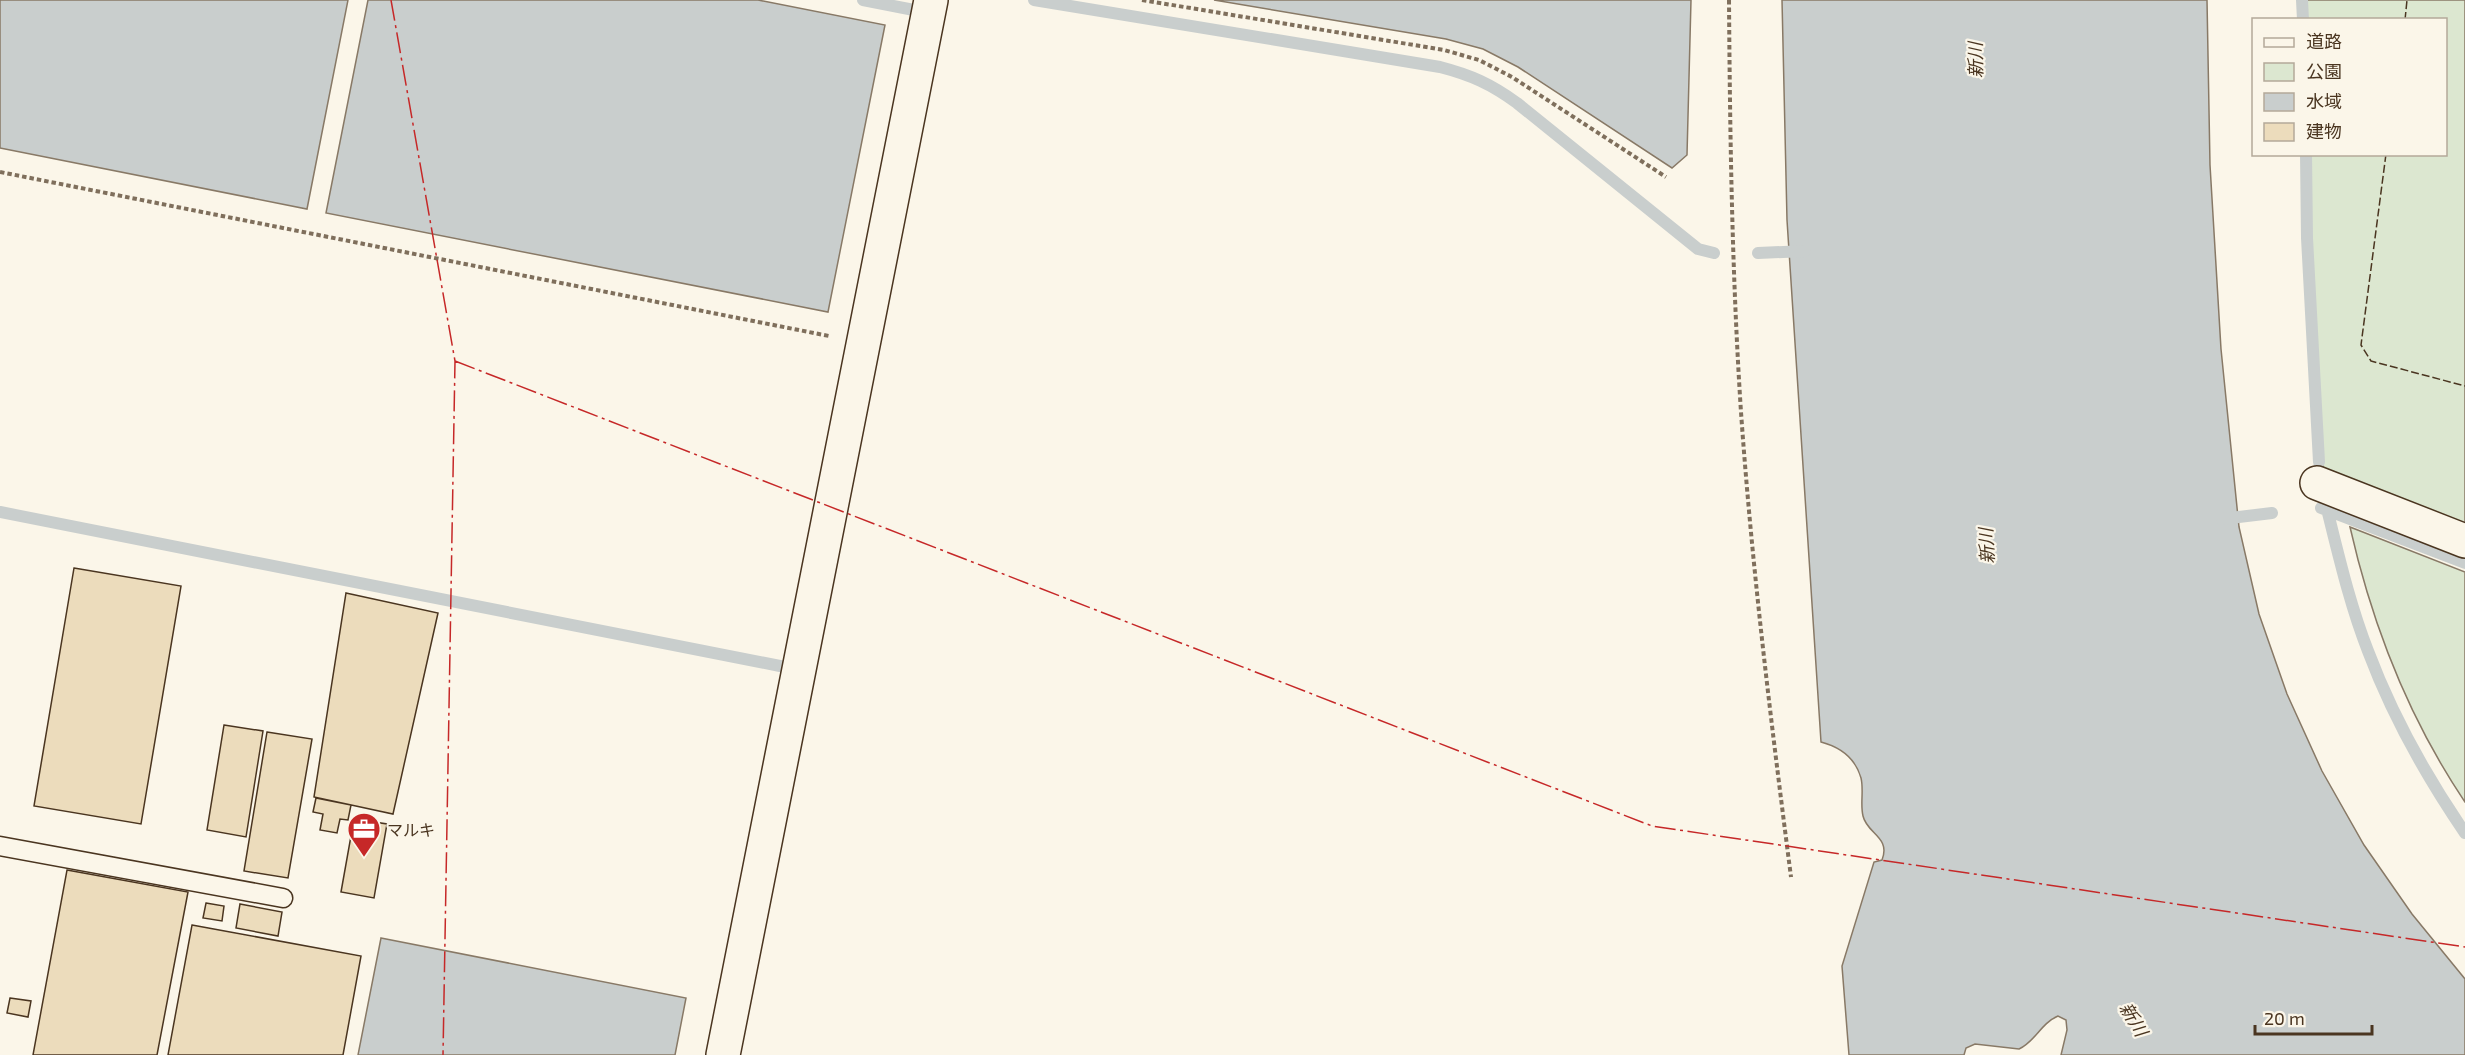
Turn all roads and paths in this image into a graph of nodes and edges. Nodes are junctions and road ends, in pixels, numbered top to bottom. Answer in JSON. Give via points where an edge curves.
{"nodes":[{"id":1,"x":931,"y":0,"type":"edge"},
{"id":2,"x":1142,"y":0,"type":"edge"},
{"id":3,"x":1729,"y":0,"type":"edge"},
{"id":4,"x":0,"y":172,"type":"edge"},
{"id":5,"x":1666,"y":177,"type":"dead end"},
{"id":6,"x":864,"y":343,"type":"junction"},
{"id":7,"x":2317,"y":483,"type":"dead end"},
{"id":8,"x":2465,"y":541,"type":"edge"},
{"id":9,"x":0,"y":846,"type":"edge"},
{"id":10,"x":1791,"y":877,"type":"dead end"},
{"id":11,"x":283,"y":898,"type":"dead end"},
{"id":12,"x":723,"y":1055,"type":"edge"}],
"edges":[{"from":1,"to":6,"type":"street"},
{"from":2,"to":5,"type":"path","via":[[1444,50],[1479,60],[1512,77]]},
{"from":3,"to":10,"type":"path","via":[[1730,178],[1741,412],[1761,645]]},
{"from":4,"to":6,"type":"path"},
{"from":6,"to":12,"type":"street"},
{"from":7,"to":8,"type":"street"},
{"from":9,"to":11,"type":"lane"}]}
